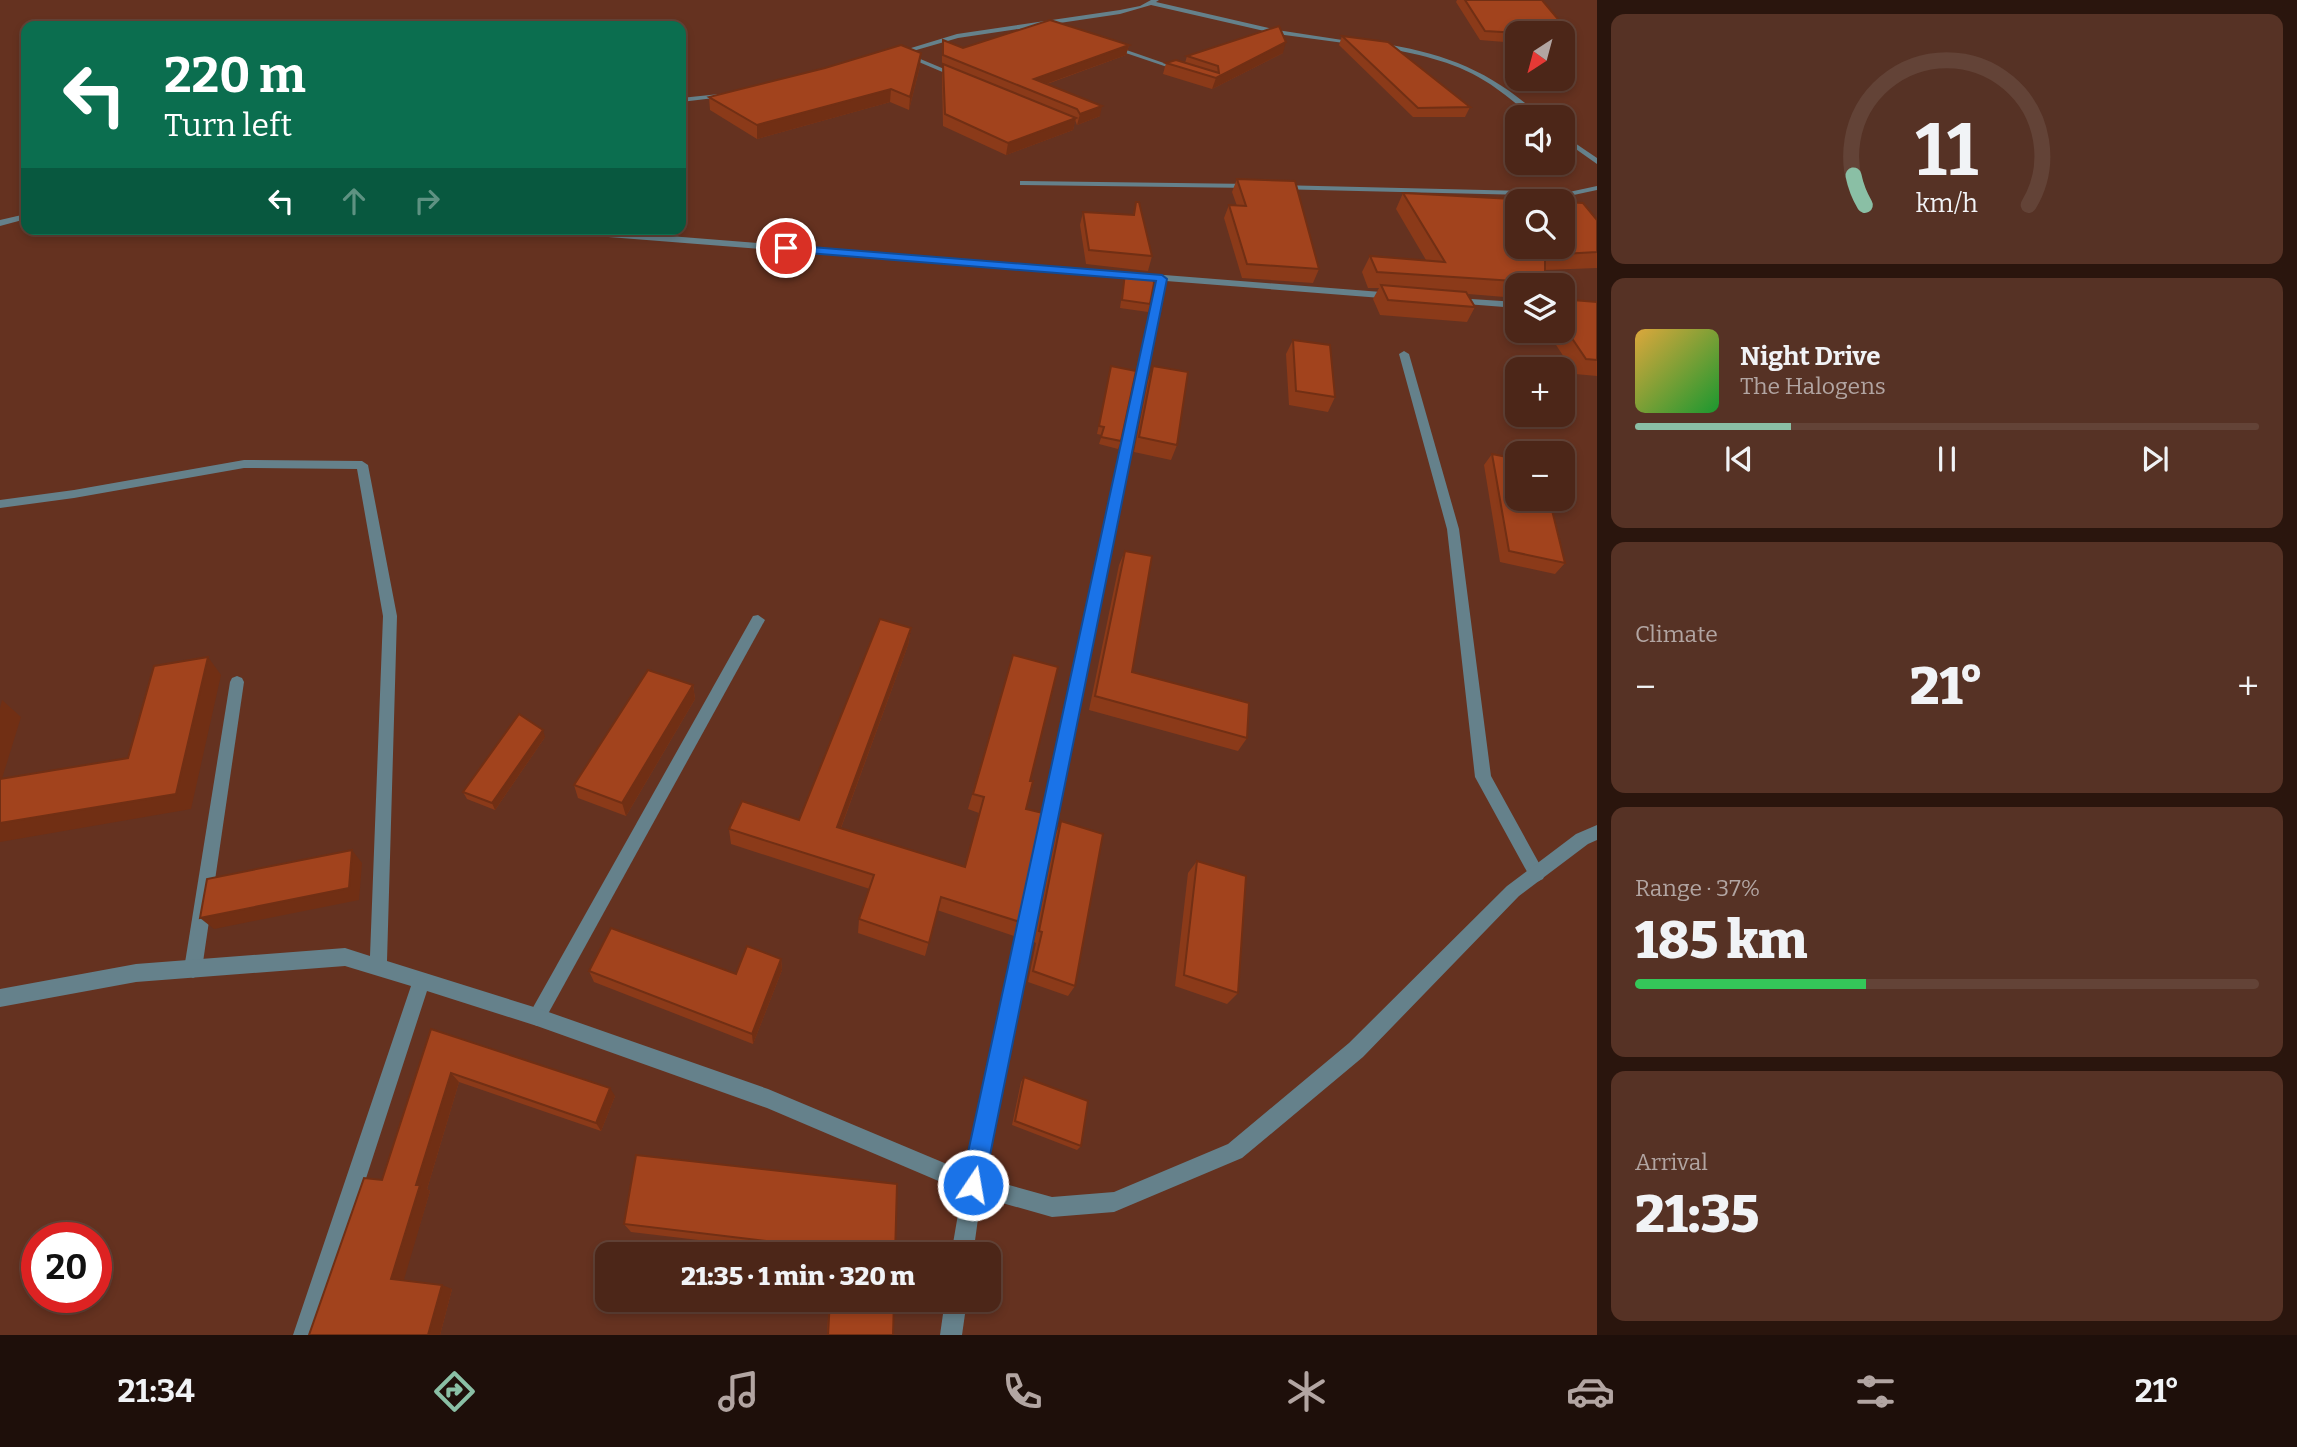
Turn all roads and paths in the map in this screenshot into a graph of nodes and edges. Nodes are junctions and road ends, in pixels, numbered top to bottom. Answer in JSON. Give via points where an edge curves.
{"nodes":[{"id":1,"x":1154,"y":2,"type":"edge"},
{"id":2,"x":1040,"y":22,"type":"junction"},
{"id":3,"x":1064,"y":30,"type":"edge"},
{"id":4,"x":1101,"y":43,"type":"edge"},
{"id":5,"x":1363,"y":43,"type":"edge"},
{"id":6,"x":1376,"y":45,"type":"edge"},
{"id":7,"x":899,"y":52,"type":"junction"},
{"id":8,"x":881,"y":59,"type":"edge"},
{"id":9,"x":1187,"y":72,"type":"edge"},
{"id":10,"x":973,"y":83,"type":"edge"},
{"id":11,"x":732,"y":94,"type":"edge"},
{"id":12,"x":686,"y":99,"type":"edge"},
{"id":13,"x":1521,"y":105,"type":"edge"},
{"id":14,"x":1575,"y":146,"type":"edge"},
{"id":15,"x":1597,"y":162,"type":"edge"},
{"id":16,"x":1023,"y":183,"type":"dead end"},
{"id":17,"x":1597,"y":188,"type":"edge"},
{"id":18,"x":21,"y":218,"type":"edge"},
{"id":19,"x":0,"y":223,"type":"edge"},
{"id":20,"x":619,"y":235,"type":"edge"},
{"id":21,"x":1162,"y":279,"type":"junction"},
{"id":22,"x":1408,"y":297,"type":"edge"},
{"id":23,"x":1449,"y":300,"type":"edge"},
{"id":24,"x":1505,"y":304,"type":"edge"},
{"id":25,"x":1404,"y":354,"type":"dead end"},
{"id":26,"x":0,"y":504,"type":"edge"},
{"id":27,"x":758,"y":620,"type":"dead end"},
{"id":28,"x":237,"y":682,"type":"dead end"},
{"id":29,"x":1597,"y":832,"type":"edge"},
{"id":30,"x":1536,"y":874,"type":"junction"},
{"id":31,"x":378,"y":966,"type":"junction"},
{"id":32,"x":193,"y":969,"type":"junction"},
{"id":33,"x":422,"y":980,"type":"junction"},
{"id":34,"x":0,"y":998,"type":"edge"},
{"id":35,"x":537,"y":1017,"type":"junction"},
{"id":36,"x":973,"y":1185,"type":"junction"},
{"id":37,"x":964,"y":1242,"type":"edge"},
{"id":38,"x":954,"y":1312,"type":"edge"},
{"id":39,"x":303,"y":1335,"type":"edge"},
{"id":40,"x":951,"y":1335,"type":"edge"}],
"edges":[{"from":1,"to":2,"type":"street"},
{"from":1,"to":5,"type":"street","via":[[1277,32]]},
{"from":2,"to":3,"type":"street"},
{"from":2,"to":7,"type":"street","via":[[957,36]]},
{"from":4,"to":9,"type":"street"},
{"from":6,"to":13,"type":"street","via":[[1461,65]]},
{"from":7,"to":8,"type":"street"},
{"from":7,"to":10,"type":"street"},
{"from":11,"to":12,"type":"street"},
{"from":14,"to":15,"type":"street"},
{"from":16,"to":17,"type":"street","via":[[1569,194]]},
{"from":18,"to":19,"type":"street"},
{"from":20,"to":21,"type":"street"},
{"from":21,"to":22,"type":"street"},
{"from":21,"to":36,"type":"street"},
{"from":23,"to":24,"type":"street"},
{"from":25,"to":30,"type":"street","via":[[1453,529],[1483,778]]},
{"from":26,"to":31,"type":"street","via":[[244,464],[362,465],[390,616]]},
{"from":27,"to":35,"type":"street"},
{"from":28,"to":32,"type":"street"},
{"from":29,"to":30,"type":"street"},
{"from":30,"to":36,"type":"street","via":[[1513,891],[1356,1050],[1235,1151],[1114,1202],[1052,1207]]},
{"from":31,"to":32,"type":"street","via":[[345,957]]},
{"from":31,"to":33,"type":"street"},
{"from":32,"to":34,"type":"street","via":[[136,973]]},
{"from":33,"to":35,"type":"street"},
{"from":33,"to":39,"type":"street"},
{"from":35,"to":36,"type":"street","via":[[768,1099]]},
{"from":36,"to":37,"type":"street"},
{"from":38,"to":40,"type":"street"}]}
